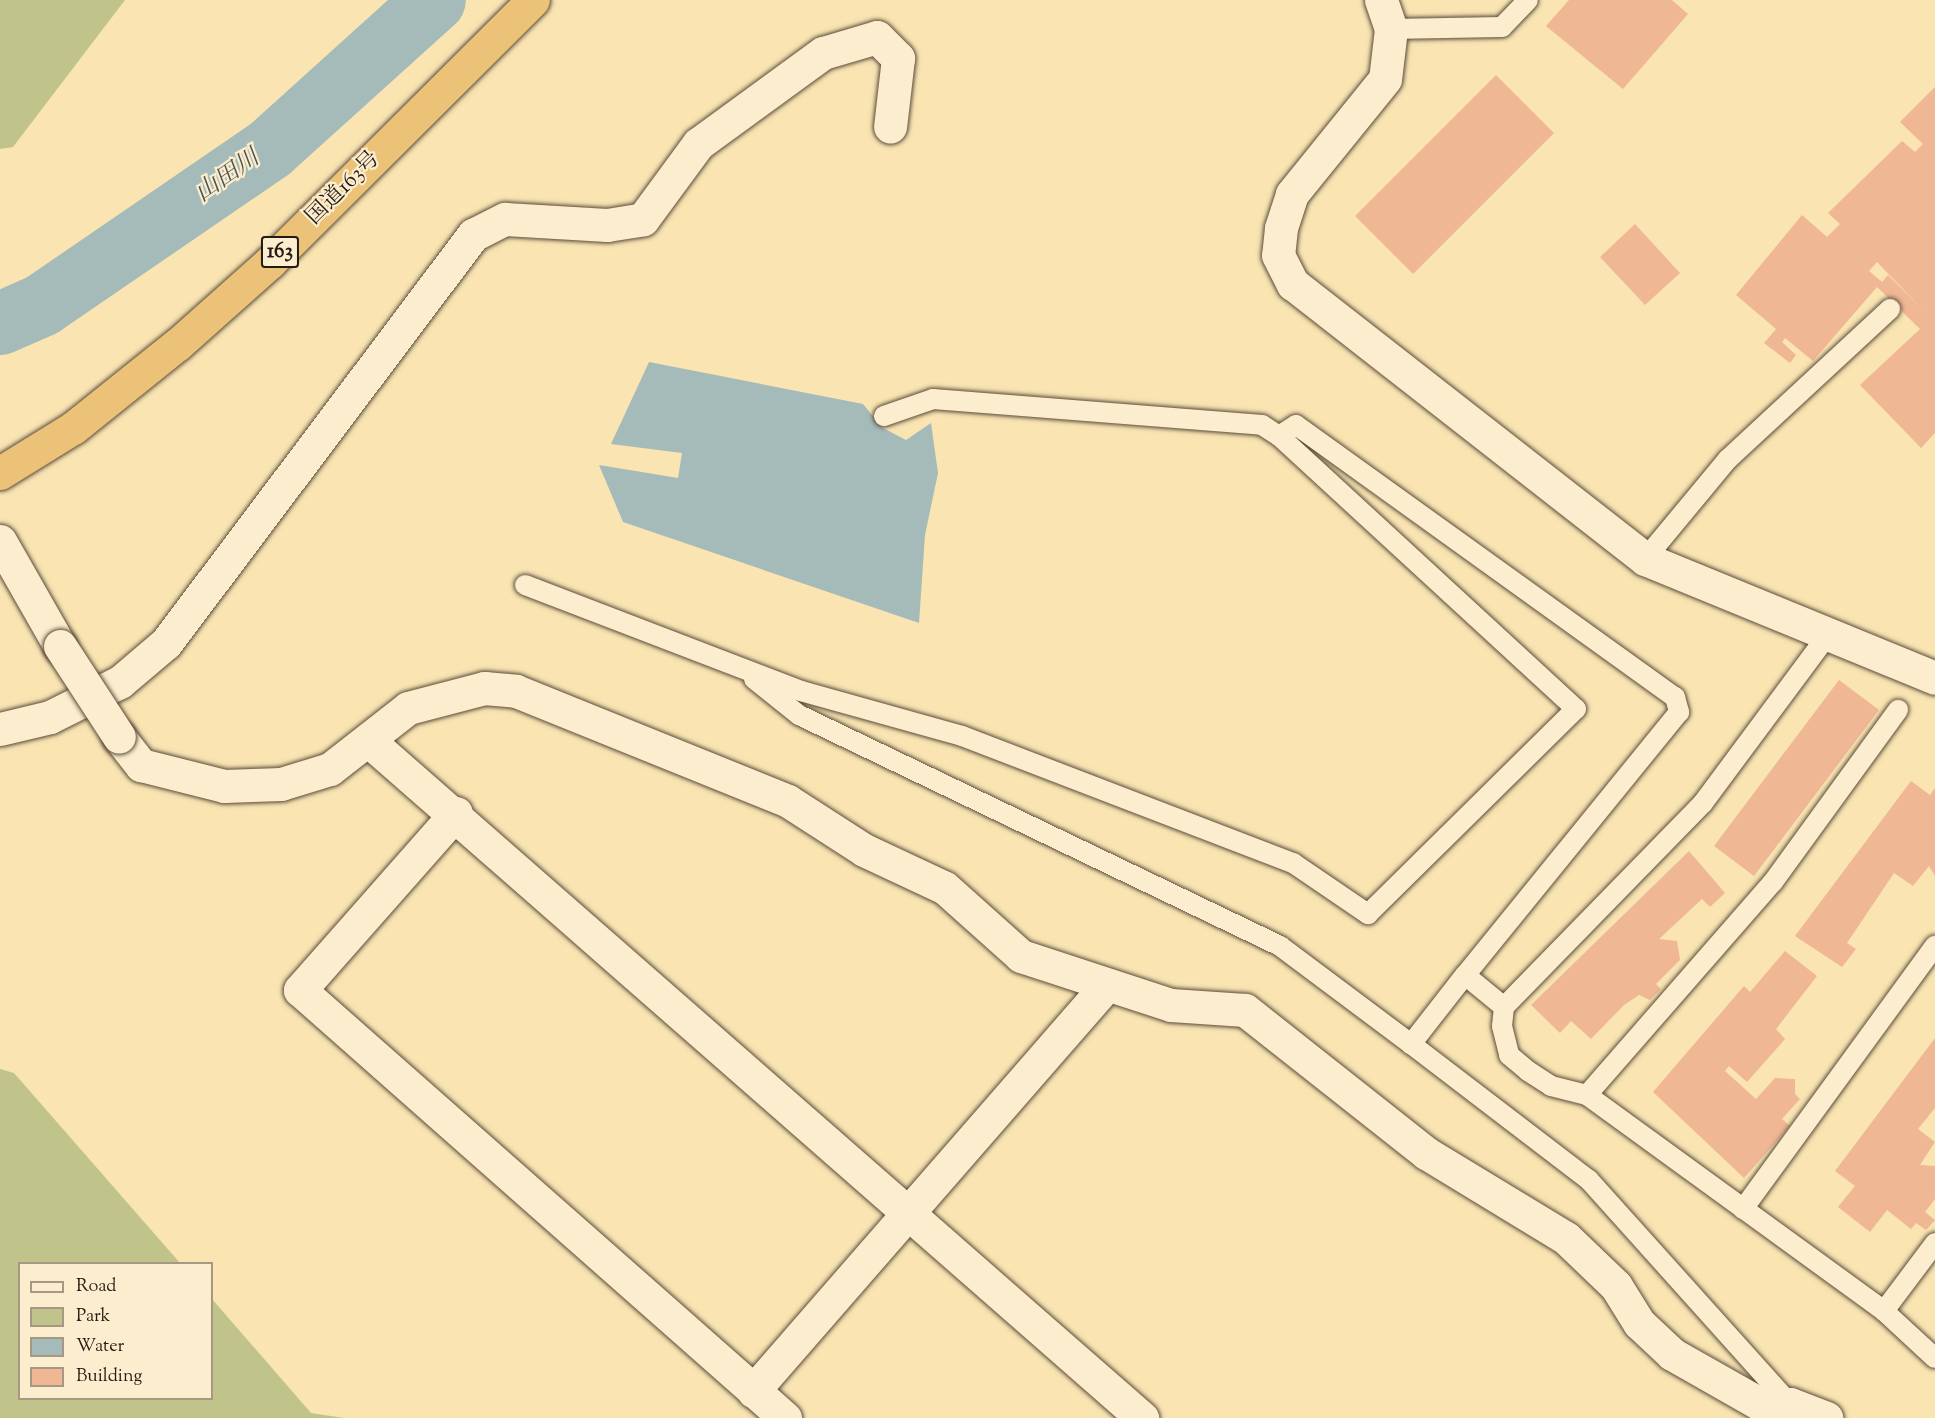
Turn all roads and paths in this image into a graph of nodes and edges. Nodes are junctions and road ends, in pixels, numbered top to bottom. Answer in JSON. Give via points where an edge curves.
{"nodes":[{"id":1,"x":533,"y":0,"type":"edge"},
{"id":2,"x":1528,"y":0,"type":"edge"},
{"id":3,"x":1386,"y":14,"type":"edge"},
{"id":4,"x":890,"y":127,"type":"dead end"},
{"id":5,"x":1890,"y":309,"type":"dead end"},
{"id":6,"x":884,"y":416,"type":"dead end"},
{"id":7,"x":1279,"y":436,"type":"junction"},
{"id":8,"x":0,"y":473,"type":"edge"},
{"id":9,"x":0,"y":541,"type":"edge"},
{"id":10,"x":1645,"y":559,"type":"junction"},
{"id":11,"x":525,"y":585,"type":"dead end"},
{"id":12,"x":1827,"y":636,"type":"junction"},
{"id":13,"x":742,"y":670,"type":"junction"},
{"id":14,"x":1935,"y":678,"type":"edge"},
{"id":15,"x":1898,"y":710,"type":"dead end"},
{"id":16,"x":0,"y":729,"type":"edge"},
{"id":17,"x":369,"y":741,"type":"junction"},
{"id":18,"x":456,"y":813,"type":"junction"},
{"id":19,"x":1935,"y":946,"type":"edge"},
{"id":20,"x":1466,"y":975,"type":"junction"},
{"id":21,"x":1104,"y":987,"type":"junction"},
{"id":22,"x":1504,"y":1007,"type":"junction"},
{"id":23,"x":1411,"y":1044,"type":"junction"},
{"id":24,"x":1587,"y":1095,"type":"junction"},
{"id":25,"x":1743,"y":1209,"type":"junction"},
{"id":26,"x":909,"y":1211,"type":"junction"},
{"id":27,"x":1935,"y":1243,"type":"edge"},
{"id":28,"x":1884,"y":1311,"type":"junction"},
{"id":29,"x":1935,"y":1358,"type":"edge"},
{"id":30,"x":753,"y":1391,"type":"junction"},
{"id":31,"x":1766,"y":1409,"type":"edge"},
{"id":32,"x":785,"y":1418,"type":"edge"},
{"id":33,"x":1142,"y":1418,"type":"edge"},
{"id":34,"x":1826,"y":1418,"type":"edge"}],
"edges":[{"from":1,"to":8,"type":"highway","name":"国道163号","number":"163","via":[[270,262],[178,344],[73,428]]},
{"from":2,"to":3,"type":"lane","via":[[1502,27]]},
{"from":3,"to":10,"type":"street","via":[[1385,79],[1292,194],[1278,255],[1293,284]]},
{"from":4,"to":16,"type":"street","via":[[898,58],[877,37],[823,53],[698,144],[642,219],[607,225],[504,219],[473,235],[166,643],[120,682],[50,717]]},
{"from":5,"to":10,"type":"lane","via":[[1728,459]]},
{"from":6,"to":7,"type":"lane","via":[[944,399],[1262,424]]},
{"from":7,"to":13,"type":"lane","via":[[1576,709],[1368,914],[1282,859],[962,736]]},
{"from":7,"to":20,"type":"lane","via":[[1296,425],[1675,697],[1679,712]]},
{"from":9,"to":17,"type":"street","bridge":true,"via":[[60,646],[141,765],[224,786],[281,784],[330,769]]},
{"from":10,"to":12,"type":"street"},
{"from":11,"to":13,"type":"lane"},
{"from":12,"to":14,"type":"street"},
{"from":12,"to":22,"type":"lane","via":[[1703,803]]},
{"from":13,"to":23,"type":"lane","via":[[799,715],[1280,946]]},
{"from":15,"to":24,"type":"lane","via":[[1773,882]]},
{"from":17,"to":18,"type":"street"},
{"from":17,"to":21,"type":"street","via":[[408,708],[484,688],[516,691],[788,801],[864,850],[945,888],[1021,956]]},
{"from":18,"to":26,"type":"street"},
{"from":18,"to":30,"type":"street","via":[[300,990]]},
{"from":19,"to":25,"type":"lane"},
{"from":20,"to":22,"type":"lane"},
{"from":20,"to":23,"type":"lane"},
{"from":21,"to":26,"type":"street"},
{"from":21,"to":31,"type":"street","via":[[1171,1005],[1245,1010],[1426,1153],[1566,1238],[1616,1286],[1640,1323],[1671,1354]]},
{"from":22,"to":24,"type":"lane","via":[[1502,1026],[1509,1055],[1551,1086]]},
{"from":23,"to":31,"type":"lane","via":[[1589,1180]]},
{"from":24,"to":25,"type":"lane"},
{"from":25,"to":28,"type":"lane"},
{"from":26,"to":30,"type":"street"},
{"from":26,"to":33,"type":"street"},
{"from":27,"to":28,"type":"lane"},
{"from":28,"to":29,"type":"lane"},
{"from":30,"to":32,"type":"street"},
{"from":31,"to":34,"type":"street"}]}
